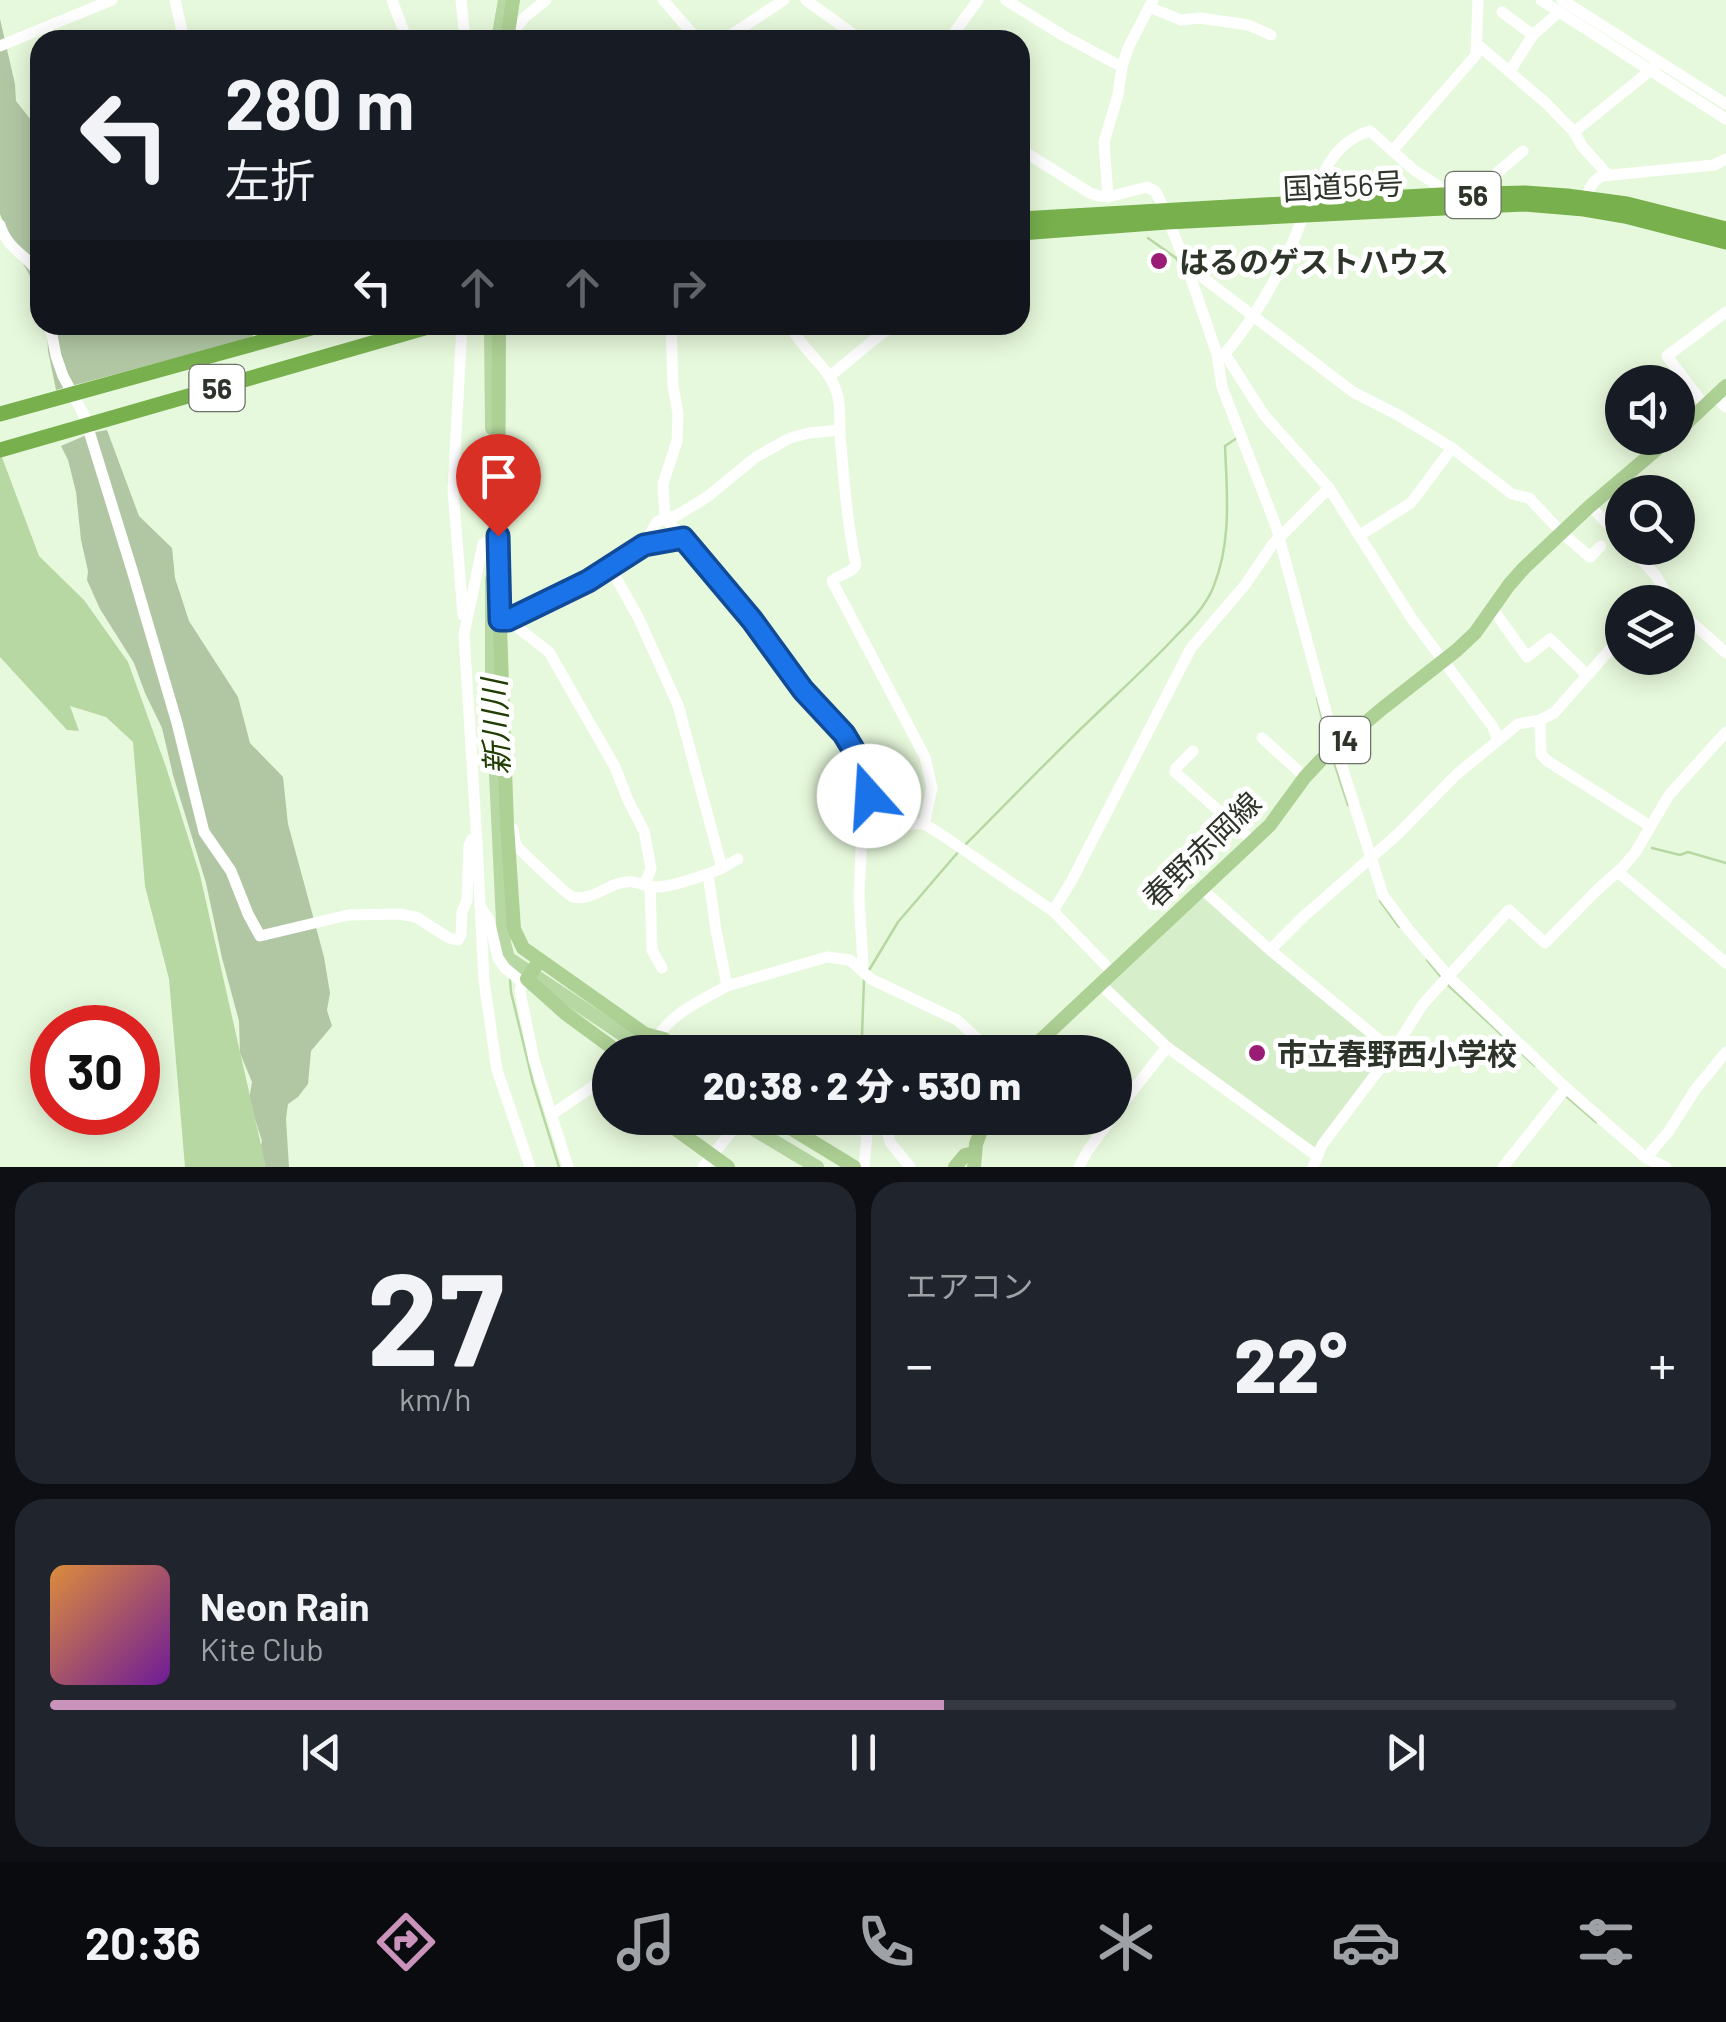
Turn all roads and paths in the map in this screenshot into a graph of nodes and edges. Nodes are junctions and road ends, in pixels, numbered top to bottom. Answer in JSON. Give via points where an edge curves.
{"nodes":[{"id":1,"x":112,"y":0,"type":"edge"},
{"id":2,"x":175,"y":0,"type":"edge"},
{"id":3,"x":392,"y":0,"type":"edge"},
{"id":4,"x":461,"y":0,"type":"edge"},
{"id":5,"x":513,"y":0,"type":"edge"},
{"id":6,"x":546,"y":0,"type":"edge"},
{"id":7,"x":663,"y":0,"type":"edge"},
{"id":8,"x":784,"y":0,"type":"edge"},
{"id":9,"x":806,"y":0,"type":"edge"},
{"id":10,"x":978,"y":0,"type":"edge"},
{"id":11,"x":1006,"y":0,"type":"edge"},
{"id":12,"x":1478,"y":0,"type":"edge"},
{"id":13,"x":1541,"y":0,"type":"edge"},
{"id":14,"x":1151,"y":4,"type":"edge"},
{"id":15,"x":1560,"y":6,"type":"edge"},
{"id":16,"x":1502,"y":12,"type":"dead end"},
{"id":17,"x":39,"y":30,"type":"edge"},
{"id":18,"x":182,"y":30,"type":"edge"},
{"id":19,"x":404,"y":30,"type":"edge"},
{"id":20,"x":464,"y":30,"type":"edge"},
{"id":21,"x":509,"y":30,"type":"edge"},
{"id":22,"x":515,"y":30,"type":"edge"},
{"id":23,"x":689,"y":30,"type":"edge"},
{"id":24,"x":738,"y":30,"type":"edge"},
{"id":25,"x":847,"y":30,"type":"edge"},
{"id":26,"x":956,"y":30,"type":"edge"},
{"id":27,"x":30,"y":34,"type":"edge"},
{"id":28,"x":1271,"y":35,"type":"dead end"},
{"id":29,"x":1533,"y":35,"type":"junction"},
{"id":30,"x":1477,"y":44,"type":"junction"},
{"id":31,"x":0,"y":46,"type":"edge"},
{"id":32,"x":1656,"y":67,"type":"junction"},
{"id":33,"x":1122,"y":68,"type":"junction"},
{"id":34,"x":1510,"y":71,"type":"junction"},
{"id":35,"x":1726,"y":104,"type":"edge"},
{"id":36,"x":1726,"y":119,"type":"edge"},
{"id":37,"x":1574,"y":132,"type":"junction"},
{"id":38,"x":1394,"y":150,"type":"junction"},
{"id":39,"x":1523,"y":150,"type":"dead end"},
{"id":40,"x":1030,"y":155,"type":"edge"},
{"id":41,"x":1726,"y":160,"type":"edge"},
{"id":42,"x":1608,"y":175,"type":"junction"},
{"id":43,"x":1482,"y":194,"type":"junction"},
{"id":44,"x":1315,"y":195,"type":"junction"},
{"id":45,"x":1441,"y":195,"type":"junction"},
{"id":46,"x":1108,"y":196,"type":"junction"},
{"id":47,"x":1586,"y":203,"type":"junction"},
{"id":48,"x":1165,"y":216,"type":"junction"},
{"id":49,"x":1030,"y":219,"type":"edge"},
{"id":50,"x":1297,"y":222,"type":"junction"},
{"id":51,"x":0,"y":224,"type":"edge"},
{"id":52,"x":1726,"y":230,"type":"edge"},
{"id":53,"x":1030,"y":232,"type":"edge"},
{"id":54,"x":1726,"y":242,"type":"edge"},
{"id":55,"x":30,"y":262,"type":"edge"},
{"id":56,"x":1186,"y":264,"type":"junction"},
{"id":57,"x":1726,"y":312,"type":"edge"},
{"id":58,"x":1252,"y":316,"type":"junction"},
{"id":59,"x":52,"y":335,"type":"edge"},
{"id":60,"x":286,"y":335,"type":"edge"},
{"id":61,"x":400,"y":335,"type":"edge"},
{"id":62,"x":462,"y":335,"type":"edge"},
{"id":63,"x":500,"y":335,"type":"edge"},
{"id":64,"x":671,"y":335,"type":"edge"},
{"id":65,"x":797,"y":335,"type":"edge"},
{"id":66,"x":880,"y":335,"type":"edge"},
{"id":67,"x":1222,"y":357,"type":"junction"},
{"id":68,"x":830,"y":376,"type":"junction"},
{"id":69,"x":1718,"y":399,"type":"edge"},
{"id":70,"x":0,"y":414,"type":"edge"},
{"id":71,"x":1695,"y":417,"type":"edge"},
{"id":72,"x":840,"y":430,"type":"junction"},
{"id":73,"x":1452,"y":448,"type":"junction"},
{"id":74,"x":0,"y":450,"type":"edge"},
{"id":75,"x":1650,"y":455,"type":"edge"},
{"id":76,"x":1329,"y":488,"type":"junction"},
{"id":77,"x":1590,"y":506,"type":"junction"},
{"id":78,"x":665,"y":518,"type":"junction"},
{"id":79,"x":1605,"y":521,"type":"edge"},
{"id":80,"x":1561,"y":532,"type":"junction"},
{"id":81,"x":1360,"y":535,"type":"junction"},
{"id":82,"x":498,"y":536,"type":"junction"},
{"id":83,"x":683,"y":538,"type":"junction"},
{"id":84,"x":1279,"y":539,"type":"junction"},
{"id":85,"x":644,"y":545,"type":"junction"},
{"id":86,"x":1601,"y":546,"type":"dead end"},
{"id":87,"x":610,"y":567,"type":"junction"},
{"id":88,"x":1492,"y":608,"type":"junction"},
{"id":89,"x":504,"y":620,"type":"junction"},
{"id":90,"x":1695,"y":625,"type":"edge"},
{"id":91,"x":464,"y":632,"type":"junction"},
{"id":92,"x":1726,"y":653,"type":"edge"},
{"id":93,"x":1605,"y":655,"type":"edge"},
{"id":94,"x":1443,"y":661,"type":"junction"},
{"id":95,"x":1587,"y":675,"type":"junction"},
{"id":96,"x":1540,"y":720,"type":"junction"},
{"id":97,"x":1726,"y":732,"type":"edge"},
{"id":98,"x":1262,"y":738,"type":"dead end"},
{"id":99,"x":1498,"y":740,"type":"junction"},
{"id":100,"x":1336,"y":748,"type":"junction"},
{"id":101,"x":1192,"y":751,"type":"dead end"},
{"id":102,"x":1305,"y":777,"type":"junction"},
{"id":103,"x":924,"y":824,"type":"junction"},
{"id":104,"x":507,"y":825,"type":"junction"},
{"id":105,"x":1650,"y":826,"type":"junction"},
{"id":106,"x":862,"y":830,"type":"dead end"},
{"id":107,"x":477,"y":842,"type":"junction"},
{"id":108,"x":1254,"y":842,"type":"junction"},
{"id":109,"x":1371,"y":858,"type":"junction"},
{"id":110,"x":738,"y":859,"type":"dead end"},
{"id":111,"x":722,"y":868,"type":"junction"},
{"id":112,"x":1618,"y":872,"type":"junction"},
{"id":113,"x":708,"y":874,"type":"junction"},
{"id":114,"x":647,"y":885,"type":"junction"},
{"id":115,"x":1202,"y":889,"type":"junction"},
{"id":116,"x":479,"y":906,"type":"junction"},
{"id":117,"x":1053,"y":911,"type":"junction"},
{"id":118,"x":1270,"y":950,"type":"junction"},
{"id":119,"x":540,"y":960,"type":"junction"},
{"id":120,"x":1726,"y":963,"type":"edge"},
{"id":121,"x":662,"y":968,"type":"dead end"},
{"id":122,"x":865,"y":973,"type":"junction"},
{"id":123,"x":1106,"y":978,"type":"junction"},
{"id":124,"x":1450,"y":978,"type":"junction"},
{"id":125,"x":524,"y":981,"type":"junction"},
{"id":126,"x":727,"y":986,"type":"junction"},
{"id":127,"x":619,"y":1035,"type":"edge"},
{"id":128,"x":630,"y":1035,"type":"edge"},
{"id":129,"x":653,"y":1035,"type":"edge"},
{"id":130,"x":973,"y":1035,"type":"edge"},
{"id":131,"x":1046,"y":1035,"type":"edge"},
{"id":132,"x":1167,"y":1048,"type":"junction"},
{"id":133,"x":1393,"y":1051,"type":"junction"},
{"id":134,"x":1726,"y":1052,"type":"edge"},
{"id":135,"x":592,"y":1088,"type":"edge"},
{"id":136,"x":1566,"y":1088,"type":"junction"},
{"id":137,"x":1132,"y":1091,"type":"edge"},
{"id":138,"x":552,"y":1115,"type":"junction"},
{"id":139,"x":683,"y":1135,"type":"edge"},
{"id":140,"x":692,"y":1135,"type":"edge"},
{"id":141,"x":728,"y":1135,"type":"edge"},
{"id":142,"x":802,"y":1135,"type":"edge"},
{"id":143,"x":867,"y":1135,"type":"edge"},
{"id":144,"x":888,"y":1135,"type":"edge"},
{"id":145,"x":978,"y":1135,"type":"edge"},
{"id":146,"x":1099,"y":1135,"type":"edge"},
{"id":147,"x":696,"y":1145,"type":"junction"},
{"id":148,"x":1646,"y":1158,"type":"junction"},
{"id":149,"x":974,"y":1160,"type":"edge"},
{"id":150,"x":1315,"y":1161,"type":"edge"},
{"id":151,"x":708,"y":1162,"type":"edge"},
{"id":152,"x":530,"y":1167,"type":"edge"},
{"id":153,"x":568,"y":1167,"type":"edge"},
{"id":154,"x":728,"y":1167,"type":"edge"},
{"id":155,"x":854,"y":1167,"type":"edge"},
{"id":156,"x":864,"y":1167,"type":"edge"},
{"id":157,"x":910,"y":1167,"type":"edge"},
{"id":158,"x":955,"y":1167,"type":"edge"},
{"id":159,"x":1078,"y":1167,"type":"edge"},
{"id":160,"x":1502,"y":1167,"type":"edge"},
{"id":161,"x":1666,"y":1167,"type":"edge"}],
"edges":[{"from":1,"to":17,"type":"street"},
{"from":2,"to":18,"type":"street"},
{"from":3,"to":19,"type":"street"},
{"from":4,"to":20,"type":"street"},
{"from":5,"to":21,"type":"main road"},
{"from":6,"to":22,"type":"street"},
{"from":7,"to":23,"type":"street"},
{"from":8,"to":24,"type":"street"},
{"from":9,"to":25,"type":"street"},
{"from":10,"to":26,"type":"street"},
{"from":11,"to":33,"type":"street"},
{"from":12,"to":30,"type":"street"},
{"from":13,"to":15,"type":"street"},
{"from":14,"to":28,"type":"street","via":[[1181,20],[1200,18]]},
{"from":14,"to":33,"type":"street"},
{"from":15,"to":29,"type":"street"},
{"from":15,"to":32,"type":"street"},
{"from":16,"to":29,"type":"street"},
{"from":27,"to":31,"type":"street"},
{"from":29,"to":34,"type":"street"},
{"from":30,"to":34,"type":"street"},
{"from":30,"to":38,"type":"street","via":[[1476,55]]},
{"from":32,"to":35,"type":"street"},
{"from":32,"to":36,"type":"street"},
{"from":32,"to":37,"type":"street"},
{"from":33,"to":46,"type":"street","via":[[1104,142]]},
{"from":34,"to":37,"type":"street"},
{"from":37,"to":42,"type":"street"},
{"from":38,"to":44,"type":"street","via":[[1370,132],[1360,134],[1335,154]]},
{"from":38,"to":45,"type":"street"},
{"from":39,"to":43,"type":"street","via":[[1486,182]]},
{"from":40,"to":46,"type":"street","via":[[1090,193]]},
{"from":41,"to":42,"type":"street"},
{"from":42,"to":47,"type":"street","via":[[1595,180]]},
{"from":43,"to":45,"type":"highway","name":"国道56号","number":"56"},
{"from":43,"to":47,"type":"highway","name":"国道56号","number":"56"},
{"from":44,"to":45,"type":"highway","name":"国道56号","number":"56"},
{"from":44,"to":48,"type":"highway","name":"国道56号","number":"56"},
{"from":46,"to":48,"type":"street","via":[[1147,187]]},
{"from":47,"to":50,"type":"highway","name":"国道56号","number":"56"},
{"from":47,"to":52,"type":"highway","name":"国道56号","number":"56","via":[[1656,210]]},
{"from":47,"to":54,"type":"highway","name":"国道56号","number":"56"},
{"from":48,"to":49,"type":"highway","name":"国道56号","number":"56"},
{"from":48,"to":50,"type":"highway","name":"国道56号","number":"56"},
{"from":48,"to":53,"type":"highway","name":"国道56号","number":"56"},
{"from":48,"to":56,"type":"street"},
{"from":50,"to":58,"type":"street"},
{"from":51,"to":55,"type":"street","via":[[6,241]]},
{"from":56,"to":58,"type":"street"},
{"from":56,"to":67,"type":"street"},
{"from":57,"to":69,"type":"street","via":[[1667,356]]},
{"from":58,"to":67,"type":"street"},
{"from":58,"to":73,"type":"street","via":[[1353,392]]},
{"from":59,"to":107,"type":"street","via":[[132,570],[204,832],[231,871],[260,936],[348,914],[398,914],[458,940],[469,845]]},
{"from":60,"to":70,"type":"highway","number":"56"},
{"from":61,"to":74,"type":"highway","number":"56"},
{"from":62,"to":91,"type":"street","via":[[454,490]]},
{"from":63,"to":82,"type":"main road"},
{"from":64,"to":78,"type":"street","via":[[678,414],[664,484]]},
{"from":65,"to":68,"type":"street"},
{"from":66,"to":68,"type":"street"},
{"from":67,"to":76,"type":"street"},
{"from":67,"to":84,"type":"street","via":[[1222,387]]},
{"from":68,"to":72,"type":"street"},
{"from":69,"to":71,"type":"main road"},
{"from":72,"to":78,"type":"street","via":[[790,438]]},
{"from":72,"to":103,"type":"street","via":[[856,566],[832,581],[926,756],[932,788]]},
{"from":73,"to":80,"type":"street","via":[[1512,494],[1529,498]]},
{"from":73,"to":81,"type":"street","via":[[1411,502]]},
{"from":75,"to":77,"type":"main road","name":"春野赤岡線","number":"14"},
{"from":76,"to":81,"type":"street"},
{"from":76,"to":84,"type":"street"},
{"from":77,"to":79,"type":"street"},
{"from":77,"to":80,"type":"main road","name":"春野赤岡線","number":"14"},
{"from":78,"to":83,"type":"street"},
{"from":78,"to":85,"type":"street"},
{"from":80,"to":86,"type":"street","via":[[1590,557]]},
{"from":80,"to":88,"type":"main road","name":"春野赤岡線","number":"14"},
{"from":81,"to":94,"type":"street"},
{"from":82,"to":89,"type":"main road"},
{"from":82,"to":91,"type":"street","via":[[483,544]]},
{"from":83,"to":85,"type":"street"},
{"from":83,"to":103,"type":"street","via":[[844,734],[856,754],[872,824]]},
{"from":84,"to":100,"type":"street"},
{"from":84,"to":117,"type":"street","via":[[1190,648]]},
{"from":85,"to":87,"type":"street"},
{"from":87,"to":89,"type":"street"},
{"from":87,"to":111,"type":"street","via":[[678,704]]},
{"from":88,"to":94,"type":"main road","name":"春野赤岡線","number":"14"},
{"from":88,"to":95,"type":"street","via":[[1527,657],[1550,639]]},
{"from":89,"to":104,"type":"main road"},
{"from":89,"to":114,"type":"street","via":[[550,652],[616,768],[644,830],[652,868]]},
{"from":90,"to":92,"type":"street"},
{"from":91,"to":107,"type":"street"},
{"from":93,"to":95,"type":"street"},
{"from":94,"to":99,"type":"street"},
{"from":94,"to":100,"type":"main road","name":"春野赤岡線","number":"14"},
{"from":95,"to":96,"type":"street"},
{"from":96,"to":99,"type":"street","via":[[1518,724]]},
{"from":96,"to":105,"type":"street","via":[[1546,760]]},
{"from":97,"to":105,"type":"street"},
{"from":98,"to":102,"type":"street"},
{"from":99,"to":109,"type":"street"},
{"from":100,"to":102,"type":"main road","name":"春野赤岡線","number":"14"},
{"from":100,"to":109,"type":"street"},
{"from":101,"to":108,"type":"street","via":[[1175,772]]},
{"from":102,"to":108,"type":"main road","name":"春野赤岡線","number":"14"},
{"from":103,"to":117,"type":"street"},
{"from":104,"to":114,"type":"street","via":[[523,853],[573,897],[637,880]]},
{"from":104,"to":119,"type":"main road","via":[[514,929],[523,948]]},
{"from":105,"to":112,"type":"street"},
{"from":106,"to":122,"type":"street"},
{"from":107,"to":116,"type":"street"},
{"from":108,"to":115,"type":"main road","name":"春野赤岡線","number":"14"},
{"from":109,"to":118,"type":"street"},
{"from":109,"to":124,"type":"street","via":[[1390,906]]},
{"from":110,"to":111,"type":"street"},
{"from":111,"to":113,"type":"street"},
{"from":112,"to":120,"type":"street"},
{"from":112,"to":124,"type":"street","via":[[1545,943],[1509,910]]},
{"from":113,"to":114,"type":"street"},
{"from":113,"to":126,"type":"street"},
{"from":114,"to":121,"type":"street","via":[[652,950]]},
{"from":115,"to":118,"type":"street"},
{"from":115,"to":123,"type":"main road","name":"春野赤岡線","number":"14"},
{"from":116,"to":125,"type":"street","via":[[498,958]]},
{"from":116,"to":152,"type":"street","via":[[497,1070]]},
{"from":117,"to":123,"type":"street"},
{"from":118,"to":133,"type":"street"},
{"from":119,"to":125,"type":"main road"},
{"from":119,"to":128,"type":"main road"},
{"from":122,"to":126,"type":"street","via":[[850,960],[828,957]]},
{"from":122,"to":130,"type":"street"},
{"from":123,"to":131,"type":"main road","name":"春野赤岡線","number":"14"},
{"from":123,"to":132,"type":"street"},
{"from":124,"to":133,"type":"street","via":[[1423,1004]]},
{"from":124,"to":136,"type":"street"},
{"from":125,"to":127,"type":"main road","via":[[566,1013]]},
{"from":125,"to":138,"type":"street","via":[[520,992],[534,1060]]},
{"from":126,"to":129,"type":"street"},
{"from":132,"to":137,"type":"street"},
{"from":132,"to":150,"type":"street"},
{"from":133,"to":150,"type":"street"},
{"from":134,"to":148,"type":"street"},
{"from":135,"to":138,"type":"street"},
{"from":136,"to":148,"type":"street"},
{"from":136,"to":160,"type":"street"},
{"from":138,"to":153,"type":"street"},
{"from":139,"to":147,"type":"main road"},
{"from":140,"to":147,"type":"street"},
{"from":141,"to":151,"type":"street"},
{"from":142,"to":155,"type":"main road"},
{"from":143,"to":156,"type":"street"},
{"from":144,"to":157,"type":"street"},
{"from":145,"to":149,"type":"main road"},
{"from":146,"to":159,"type":"street"},
{"from":147,"to":151,"type":"main road"},
{"from":148,"to":161,"type":"street"},
{"from":149,"to":158,"type":"main road","via":[[965,1155]]},
{"from":151,"to":154,"type":"main road"}]}
